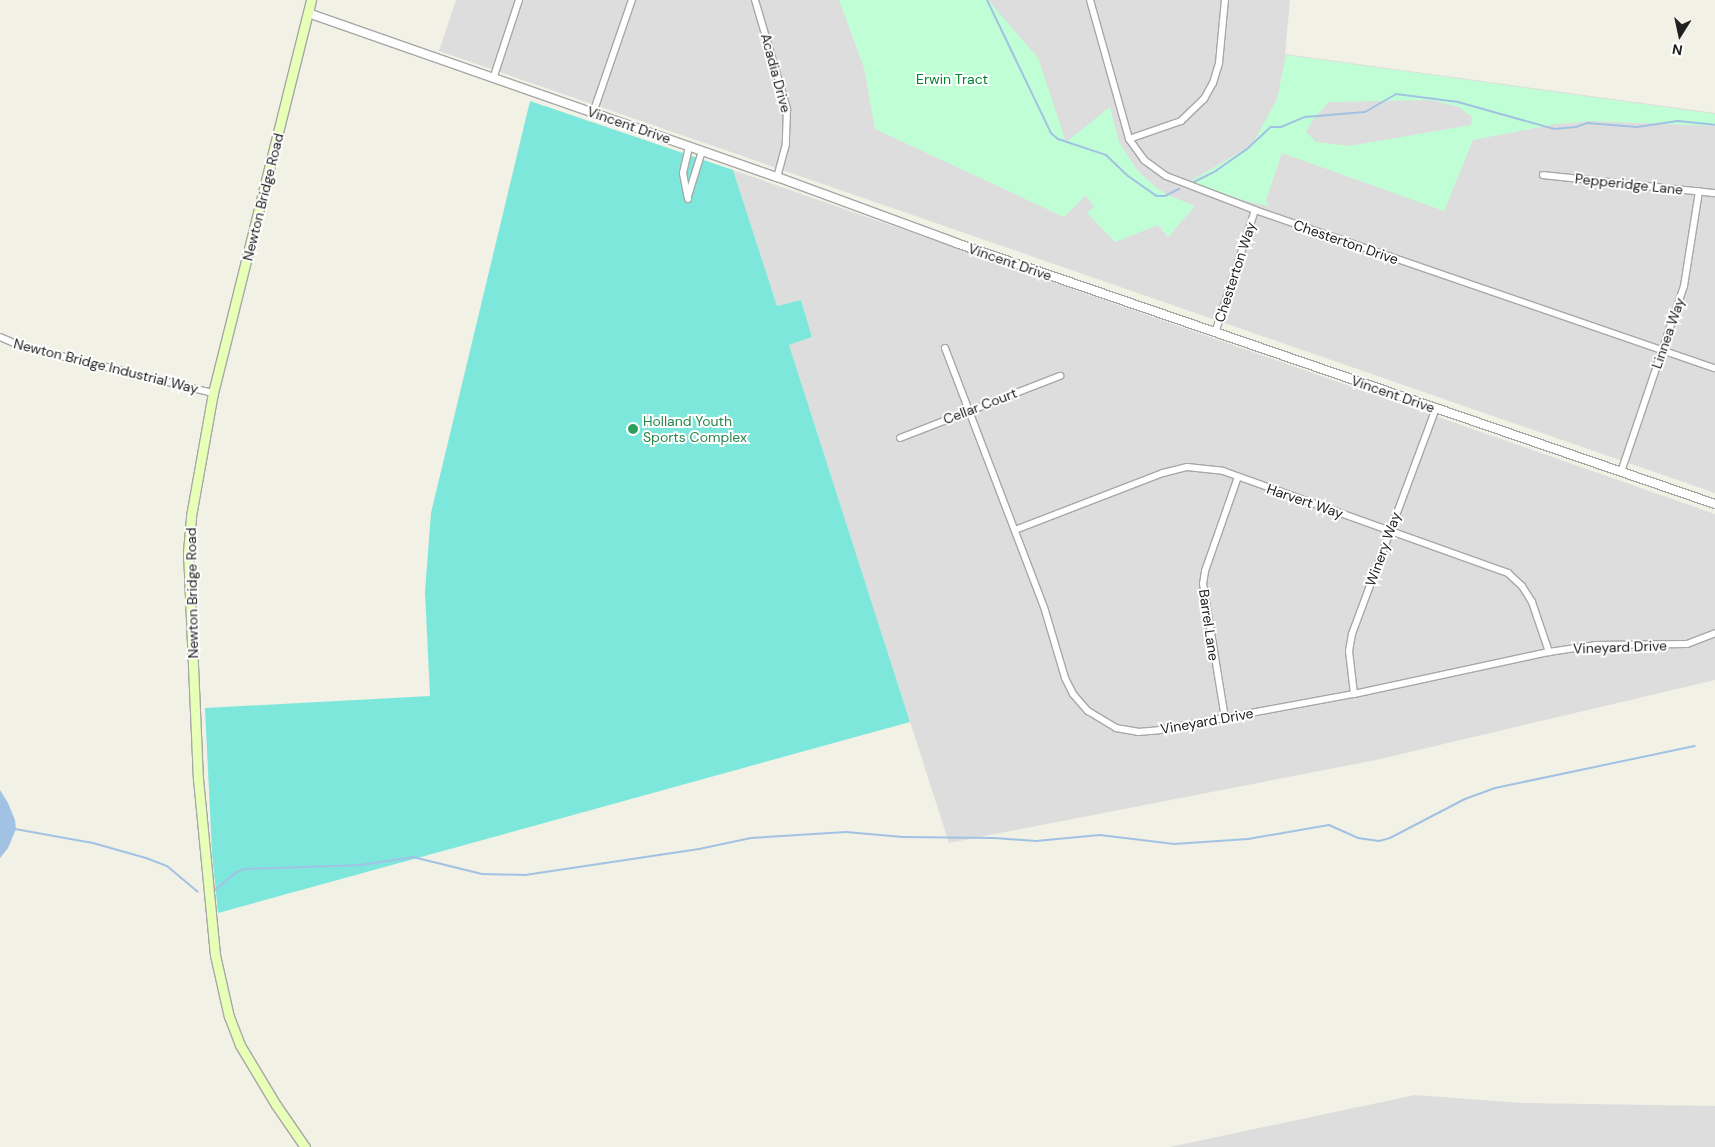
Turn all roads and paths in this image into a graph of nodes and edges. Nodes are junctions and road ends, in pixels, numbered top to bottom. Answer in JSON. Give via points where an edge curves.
{"nodes":[{"id":1,"x":311,"y":0,"type":"edge"},
{"id":2,"x":519,"y":0,"type":"edge"},
{"id":3,"x":632,"y":0,"type":"edge"},
{"id":4,"x":755,"y":0,"type":"edge"},
{"id":5,"x":1090,"y":0,"type":"edge"},
{"id":6,"x":1225,"y":0,"type":"edge"},
{"id":7,"x":308,"y":13,"type":"junction"},
{"id":8,"x":494,"y":76,"type":"junction"},
{"id":9,"x":593,"y":113,"type":"junction"},
{"id":10,"x":1129,"y":139,"type":"junction"},
{"id":11,"x":689,"y":146,"type":"junction"},
{"id":12,"x":702,"y":151,"type":"junction"},
{"id":13,"x":1543,"y":175,"type":"dead end"},
{"id":14,"x":777,"y":177,"type":"junction"},
{"id":15,"x":1699,"y":191,"type":"junction"},
{"id":16,"x":1715,"y":193,"type":"edge"},
{"id":17,"x":1255,"y":210,"type":"junction"},
{"id":18,"x":1215,"y":333,"type":"junction"},
{"id":19,"x":0,"y":337,"type":"edge"},
{"id":20,"x":945,"y":348,"type":"dead end"},
{"id":21,"x":1662,"y":350,"type":"junction"},
{"id":22,"x":1715,"y":368,"type":"edge"},
{"id":23,"x":1060,"y":376,"type":"dead end"},
{"id":24,"x":213,"y":393,"type":"junction"},
{"id":25,"x":1436,"y":408,"type":"junction"},
{"id":26,"x":968,"y":411,"type":"junction"},
{"id":27,"x":900,"y":438,"type":"dead end"},
{"id":28,"x":1621,"y":472,"type":"junction"},
{"id":29,"x":1238,"y":477,"type":"junction"},
{"id":30,"x":1715,"y":504,"type":"edge"},
{"id":31,"x":1015,"y":530,"type":"junction"},
{"id":32,"x":1389,"y":530,"type":"junction"},
{"id":33,"x":1715,"y":633,"type":"edge"},
{"id":34,"x":1549,"y":652,"type":"junction"},
{"id":35,"x":1354,"y":694,"type":"junction"},
{"id":36,"x":1224,"y":718,"type":"junction"},
{"id":37,"x":306,"y":1147,"type":"edge"}],
"edges":[{"from":1,"to":7,"type":"main road","name":"Newton Bridge Road"},
{"from":2,"to":8,"type":"street"},
{"from":3,"to":9,"type":"street"},
{"from":4,"to":14,"type":"street","name":"Acadia Drive","via":[[787,109],[786,144]]},
{"from":5,"to":10,"type":"street","name":"Chesterton Drive"},
{"from":6,"to":10,"type":"street","via":[[1219,63],[1204,99],[1181,121]]},
{"from":7,"to":8,"type":"street","name":"Vincent Drive"},
{"from":7,"to":24,"type":"main road","name":"Newton Bridge Road"},
{"from":8,"to":9,"type":"street","name":"Vincent Drive"},
{"from":9,"to":11,"type":"street","name":"Vincent Drive"},
{"from":10,"to":17,"type":"street","name":"Chesterton Drive","via":[[1144,160],[1166,176]]},
{"from":11,"to":12,"type":"street","name":"Vincent Drive"},
{"from":11,"to":12,"type":"street","via":[[684,173],[688,200]]},
{"from":12,"to":14,"type":"street","name":"Vincent Drive"},
{"from":13,"to":15,"type":"street","name":"Pepperidge Lane"},
{"from":14,"to":18,"type":"street","name":"Vincent Drive"},
{"from":15,"to":16,"type":"street","name":"Pepperidge Lane"},
{"from":15,"to":21,"type":"street","name":"Linnea Way","via":[[1684,286]]},
{"from":17,"to":18,"type":"street","name":"Chesterton Way"},
{"from":17,"to":21,"type":"street","name":"Chesterton Drive"},
{"from":18,"to":25,"type":"street","name":"Vincent Drive"},
{"from":19,"to":24,"type":"street","name":"Newton Bridge Industrial Way","via":[[24,347]]},
{"from":20,"to":26,"type":"street","name":"Vineyard Drive"},
{"from":21,"to":22,"type":"street","name":"Chesterton Drive"},
{"from":21,"to":28,"type":"street","name":"Linnea Way"},
{"from":23,"to":26,"type":"street","name":"Cellar Court"},
{"from":24,"to":37,"type":"main road","name":"Newton Bridge Road","via":[[191,516],[188,552],[198,780],[214,955],[229,1017],[240,1045]]},
{"from":25,"to":28,"type":"street","name":"Vincent Drive"},
{"from":25,"to":32,"type":"street","name":"Winery Way"},
{"from":26,"to":27,"type":"street","name":"Cellar Court"},
{"from":26,"to":31,"type":"street","name":"Vineyard Drive"},
{"from":28,"to":30,"type":"street","name":"Vincent Drive"},
{"from":29,"to":31,"type":"street","name":"Harvert Way","via":[[1187,467],[1163,473]]},
{"from":29,"to":32,"type":"street","name":"Harvert Way"},
{"from":29,"to":36,"type":"street","name":"Barrel Lane","via":[[1203,584]]},
{"from":31,"to":36,"type":"street","name":"Vineyard Drive","via":[[1052,632],[1064,678],[1088,711],[1116,728],[1138,732]]},
{"from":32,"to":34,"type":"street","name":"Harvert Way","via":[[1508,574],[1522,586],[1532,602]]},
{"from":32,"to":35,"type":"street","name":"Winery Way","via":[[1352,634],[1349,651]]},
{"from":33,"to":34,"type":"street","name":"Vineyard Drive","via":[[1687,644],[1596,645]]},
{"from":34,"to":35,"type":"street","name":"Vineyard Drive"},
{"from":35,"to":36,"type":"street","name":"Vineyard Drive"}]}
